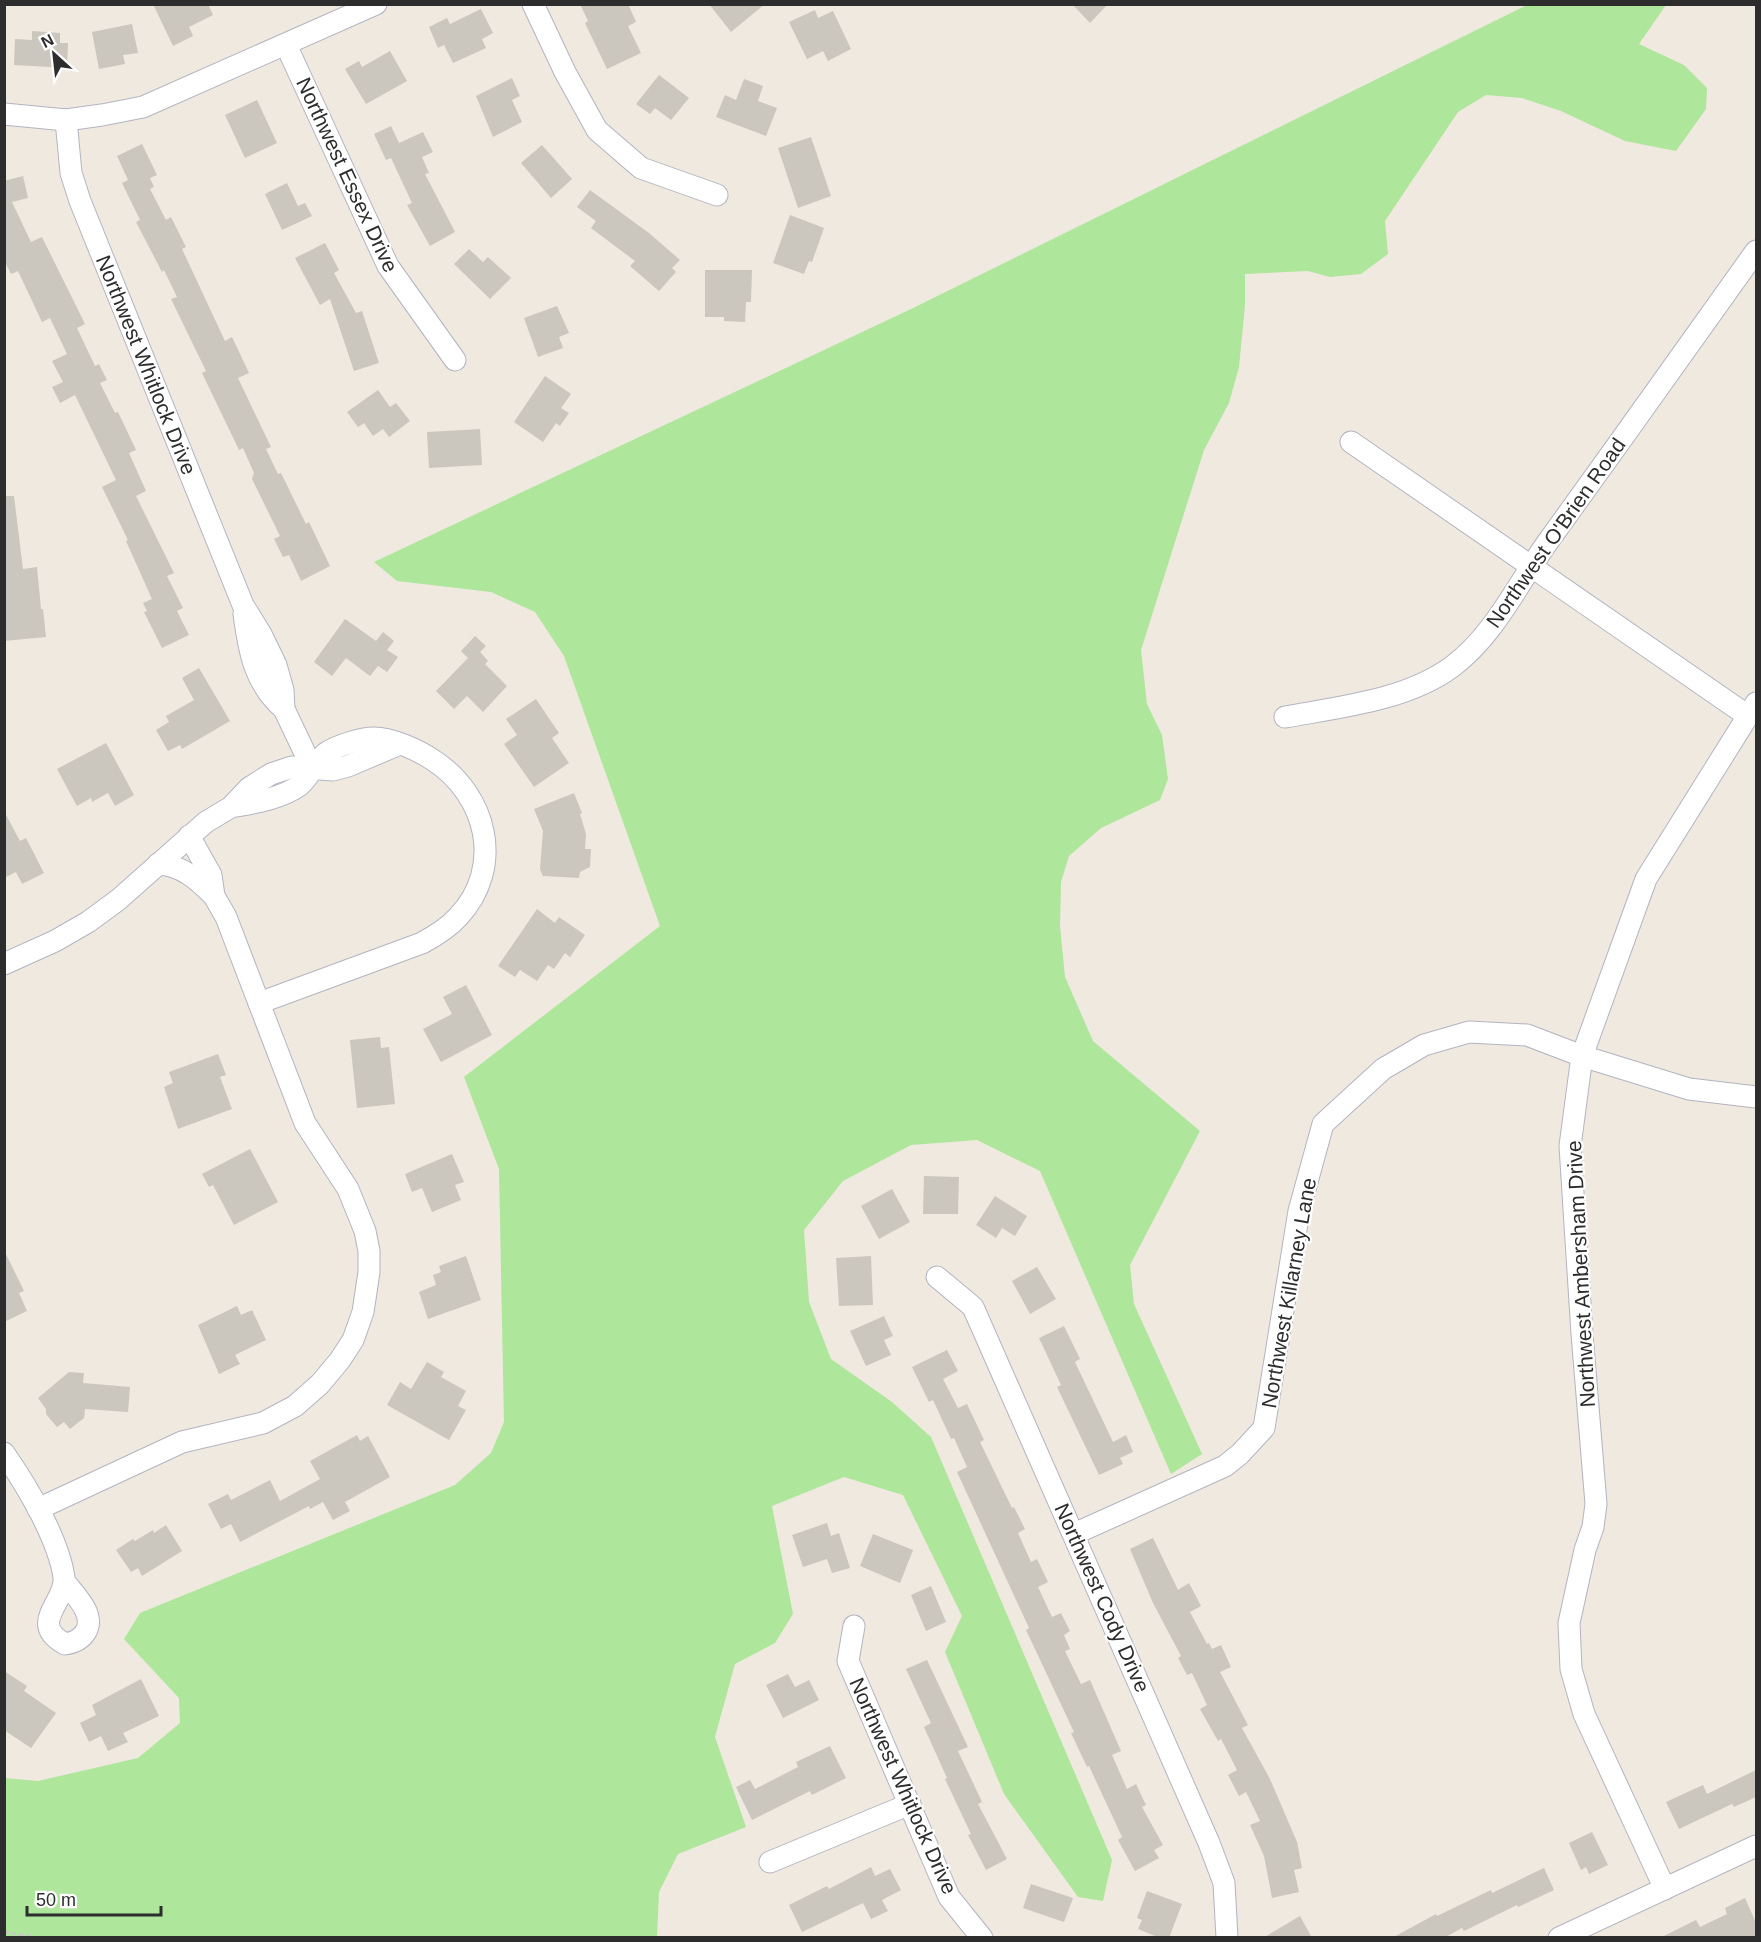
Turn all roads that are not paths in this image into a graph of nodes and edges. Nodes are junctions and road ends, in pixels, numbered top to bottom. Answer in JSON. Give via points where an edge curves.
{"nodes":[{"id":1,"x":376,"y":4,"type":"edge"},
{"id":2,"x":532,"y":4,"type":"edge"},
{"id":3,"x":286,"y":45,"type":"junction"},
{"id":4,"x":4,"y":114,"type":"edge"},
{"id":5,"x":66,"y":120,"type":"junction"},
{"id":6,"x":717,"y":195,"type":"dead end"},
{"id":7,"x":1756,"y":251,"type":"edge"},
{"id":8,"x":455,"y":360,"type":"dead end"},
{"id":9,"x":1352,"y":442,"type":"dead end"},
{"id":10,"x":1531,"y":566,"type":"junction"},
{"id":11,"x":1752,"y":709,"type":"edge"},
{"id":12,"x":1285,"y":717,"type":"dead end"},
{"id":13,"x":313,"y":770,"type":"junction"},
{"id":14,"x":189,"y":836,"type":"junction"},
{"id":15,"x":158,"y":864,"type":"junction"},
{"id":16,"x":214,"y":896,"type":"junction"},
{"id":17,"x":4,"y":964,"type":"edge"},
{"id":18,"x":259,"y":1003,"type":"junction"},
{"id":19,"x":1582,"y":1056,"type":"junction"},
{"id":20,"x":1756,"y":1097,"type":"edge"},
{"id":21,"x":937,"y":1277,"type":"dead end"},
{"id":22,"x":4,"y":1453,"type":"edge"},
{"id":23,"x":38,"y":1509,"type":"junction"},
{"id":24,"x":1074,"y":1534,"type":"junction"},
{"id":25,"x":64,"y":1581,"type":"dead end"},
{"id":26,"x":854,"y":1626,"type":"dead end"},
{"id":27,"x":910,"y":1804,"type":"junction"},
{"id":28,"x":1756,"y":1846,"type":"edge"},
{"id":29,"x":770,"y":1862,"type":"dead end"},
{"id":30,"x":1665,"y":1889,"type":"junction"},
{"id":31,"x":982,"y":1938,"type":"edge"},
{"id":32,"x":1227,"y":1938,"type":"edge"},
{"id":33,"x":1559,"y":1938,"type":"edge"}],
"edges":[{"from":1,"to":3,"type":"street"},
{"from":2,"to":6,"type":"street","via":[[597,130],[641,168]]},
{"from":3,"to":5,"type":"street","via":[[143,107]]},
{"from":3,"to":8,"type":"street","name":"Northwest Essex Drive","via":[[387,266]]},
{"from":4,"to":5,"type":"street"},
{"from":5,"to":13,"type":"street","name":"Northwest Whitlock Drive","via":[[71,173],[80,201],[243,605],[276,665],[284,709]]},
{"from":7,"to":10,"type":"street","name":"Northwest O'Brien Road"},
{"from":9,"to":10,"type":"street"},
{"from":10,"to":11,"type":"street"},
{"from":10,"to":12,"type":"street","name":"Northwest O'Brien Road","via":[[1491,629],[1454,666],[1419,686],[1359,703]]},
{"from":11,"to":19,"type":"street","name":"Northwest Ambersham Drive","via":[[1646,879]]},
{"from":13,"to":14,"type":"street","via":[[292,767],[271,774]]},
{"from":13,"to":18,"type":"street","via":[[326,754],[344,744],[374,738],[422,752],[442,765],[476,806],[486,844],[484,863],[471,900],[440,933]]},
{"from":14,"to":15,"type":"street"},
{"from":14,"to":16,"type":"street","via":[[211,875]]},
{"from":15,"to":16,"type":"street","via":[[184,870]]},
{"from":15,"to":17,"type":"street","via":[[88,922]]},
{"from":16,"to":18,"type":"street"},
{"from":18,"to":23,"type":"street","via":[[305,1123],[348,1189],[365,1231],[369,1272],[363,1312],[353,1340],[327,1376],[295,1406],[262,1423],[182,1442]]},
{"from":19,"to":20,"type":"street","name":"Northwest Killarney Lane","via":[[1689,1089]]},
{"from":19,"to":24,"type":"street","name":"Northwest Killarney Lane","via":[[1527,1035],[1469,1032],[1424,1045],[1383,1069],[1323,1124],[1299,1211],[1264,1428],[1225,1466]]},
{"from":19,"to":30,"type":"street","name":"Northwest Ambersham Drive","via":[[1570,1146],[1596,1504],[1569,1623],[1571,1669],[1584,1714]]},
{"from":21,"to":24,"type":"street","name":"Northwest Cody Drive","via":[[973,1306]]},
{"from":22,"to":23,"type":"street"},
{"from":23,"to":25,"type":"street","via":[[61,1561]]},
{"from":24,"to":32,"type":"street","name":"Northwest Cody Drive","via":[[1213,1853],[1224,1883]]},
{"from":26,"to":27,"type":"street","name":"Northwest Whitlock Drive","via":[[848,1661]]},
{"from":27,"to":29,"type":"street"},
{"from":27,"to":31,"type":"street","name":"Northwest Whitlock Drive","via":[[949,1897]]},
{"from":28,"to":30,"type":"street"},
{"from":30,"to":33,"type":"street"}]}
